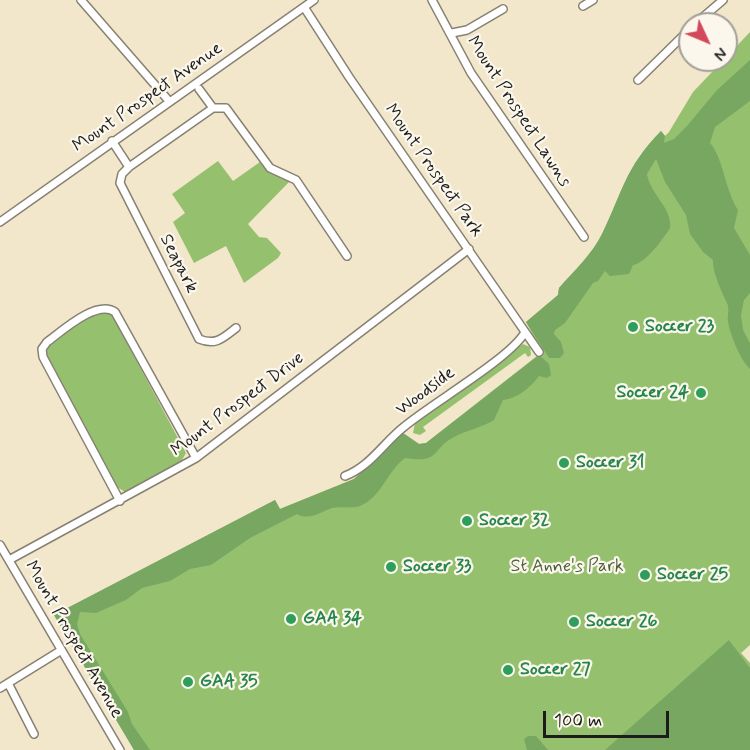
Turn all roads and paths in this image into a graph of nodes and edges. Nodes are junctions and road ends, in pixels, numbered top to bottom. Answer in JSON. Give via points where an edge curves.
{"nodes":[{"id":1,"x":81,"y":0,"type":"edge"},
{"id":2,"x":314,"y":0,"type":"edge"},
{"id":3,"x":432,"y":0,"type":"edge"},
{"id":4,"x":593,"y":0,"type":"edge"},
{"id":5,"x":723,"y":0,"type":"edge"},
{"id":6,"x":583,"y":6,"type":"dead end"},
{"id":7,"x":304,"y":7,"type":"junction"},
{"id":8,"x":502,"y":9,"type":"dead end"},
{"id":9,"x":710,"y":12,"type":"edge"},
{"id":10,"x":452,"y":33,"type":"junction"},
{"id":11,"x":678,"y":41,"type":"edge"},
{"id":12,"x":638,"y":80,"type":"dead end"},
{"id":13,"x":199,"y":89,"type":"dead end"},
{"id":14,"x":169,"y":101,"type":"junction"},
{"id":15,"x":213,"y":108,"type":"junction"},
{"id":16,"x":112,"y":141,"type":"junction"},
{"id":17,"x":129,"y":167,"type":"junction"},
{"id":18,"x":0,"y":222,"type":"edge"},
{"id":19,"x":584,"y":237,"type":"dead end"},
{"id":20,"x":469,"y":249,"type":"junction"},
{"id":21,"x":347,"y":255,"type":"dead end"},
{"id":22,"x":236,"y":328,"type":"dead end"},
{"id":23,"x":525,"y":332,"type":"junction"},
{"id":24,"x":539,"y":352,"type":"dead end"},
{"id":25,"x":196,"y":458,"type":"junction"},
{"id":26,"x":345,"y":476,"type":"dead end"},
{"id":27,"x":120,"y":501,"type":"junction"},
{"id":28,"x":0,"y":545,"type":"edge"},
{"id":29,"x":9,"y":560,"type":"junction"},
{"id":30,"x":60,"y":651,"type":"junction"},
{"id":31,"x":8,"y":683,"type":"junction"},
{"id":32,"x":0,"y":688,"type":"edge"},
{"id":33,"x":34,"y":734,"type":"dead end"},
{"id":34,"x":120,"y":750,"type":"edge"}],
"edges":[{"from":1,"to":14,"type":"street"},
{"from":2,"to":7,"type":"street","name":"Mount Prospect Avenue"},
{"from":3,"to":10,"type":"street","name":"Mount Prospect Lawns"},
{"from":4,"to":6,"type":"street"},
{"from":5,"to":9,"type":"street"},
{"from":7,"to":14,"type":"street","name":"Mount Prospect Avenue"},
{"from":7,"to":20,"type":"street","name":"Mount Prospect Park"},
{"from":8,"to":10,"type":"street","via":[[467,30]]},
{"from":10,"to":19,"type":"street","name":"Mount Prospect Lawns","via":[[471,73]]},
{"from":11,"to":12,"type":"street"},
{"from":13,"to":15,"type":"street"},
{"from":14,"to":16,"type":"street","name":"Mount Prospect Avenue"},
{"from":15,"to":17,"type":"street"},
{"from":15,"to":21,"type":"street","via":[[226,108],[270,168],[296,180]]},
{"from":16,"to":17,"type":"street"},
{"from":16,"to":18,"type":"street","name":"Mount Prospect Avenue"},
{"from":17,"to":22,"type":"street","name":"Seapark","via":[[120,183],[199,339],[219,342]]},
{"from":20,"to":23,"type":"street","name":"Mount Prospect Park"},
{"from":20,"to":25,"type":"street","name":"Mount Prospect Drive"},
{"from":23,"to":24,"type":"street","name":"Mount Prospect Park"},
{"from":23,"to":26,"type":"street","name":"Woodside","via":[[507,351],[404,426],[363,468]]},
{"from":25,"to":27,"type":"street","name":"Mount Prospect Drive"},
{"from":25,"to":27,"type":"street","via":[[115,312],[95,309],[47,342],[42,349],[43,357]]},
{"from":27,"to":29,"type":"street","name":"Mount Prospect Drive"},
{"from":28,"to":29,"type":"street","name":"Mount Prospect Avenue"},
{"from":29,"to":30,"type":"street","name":"Mount Prospect Avenue"},
{"from":30,"to":31,"type":"street"},
{"from":30,"to":34,"type":"street","name":"Mount Prospect Avenue"},
{"from":31,"to":32,"type":"street"},
{"from":31,"to":33,"type":"street"}]}
